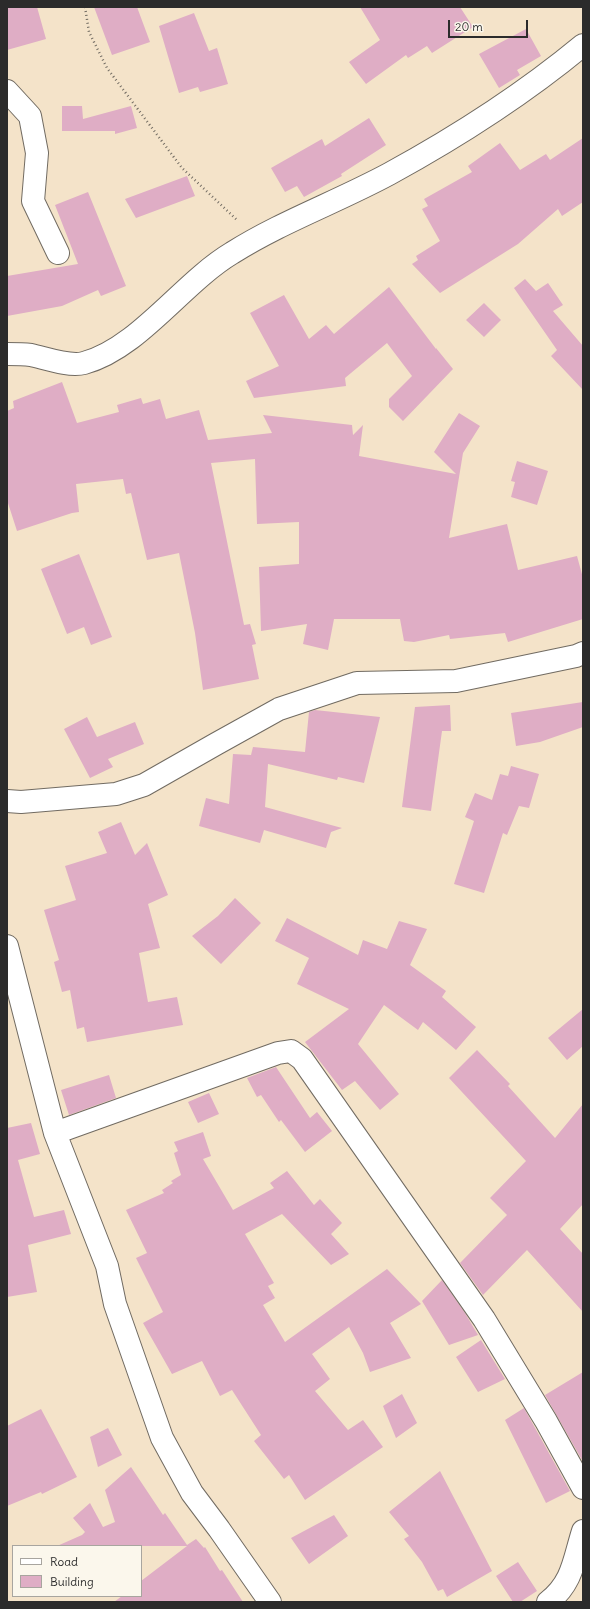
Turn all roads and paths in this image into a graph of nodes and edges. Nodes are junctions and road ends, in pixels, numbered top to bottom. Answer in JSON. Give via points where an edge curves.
{"nodes":[{"id":1,"x":85,"y":7,"type":"edge"},
{"id":2,"x":583,"y":45,"type":"edge"},
{"id":3,"x":7,"y":91,"type":"edge"},
{"id":4,"x":257,"y":238,"type":"junction"},
{"id":5,"x":58,"y":254,"type":"dead end"},
{"id":6,"x":7,"y":354,"type":"edge"},
{"id":7,"x":583,"y":653,"type":"edge"},
{"id":8,"x":7,"y":801,"type":"edge"},
{"id":9,"x":7,"y":946,"type":"edge"},
{"id":10,"x":55,"y":1133,"type":"junction"},
{"id":11,"x":583,"y":1488,"type":"edge"},
{"id":12,"x":583,"y":1531,"type":"edge"},
{"id":13,"x":555,"y":1600,"type":"edge"},
{"id":14,"x":270,"y":1602,"type":"edge"}],
"edges":[{"from":1,"to":4,"type":"path","via":[[89,32],[112,75],[182,168]]},
{"from":2,"to":4,"type":"street","via":[[560,64],[477,121],[395,170]]},
{"from":3,"to":5,"type":"street","via":[[30,116],[37,153],[33,201]]},
{"from":4,"to":6,"type":"street","via":[[230,254],[197,279],[112,352],[82,364],[52,361],[30,355]]},
{"from":7,"to":8,"type":"street","via":[[456,681],[357,683],[279,709],[144,786],[116,794]]},
{"from":9,"to":10,"type":"street"},
{"from":10,"to":11,"type":"street","via":[[278,1053],[291,1051],[302,1059],[484,1319]]},
{"from":10,"to":14,"type":"street","via":[[107,1266],[115,1304],[162,1438],[192,1493]]},
{"from":12,"to":13,"type":"street","via":[[569,1578]]}]}
